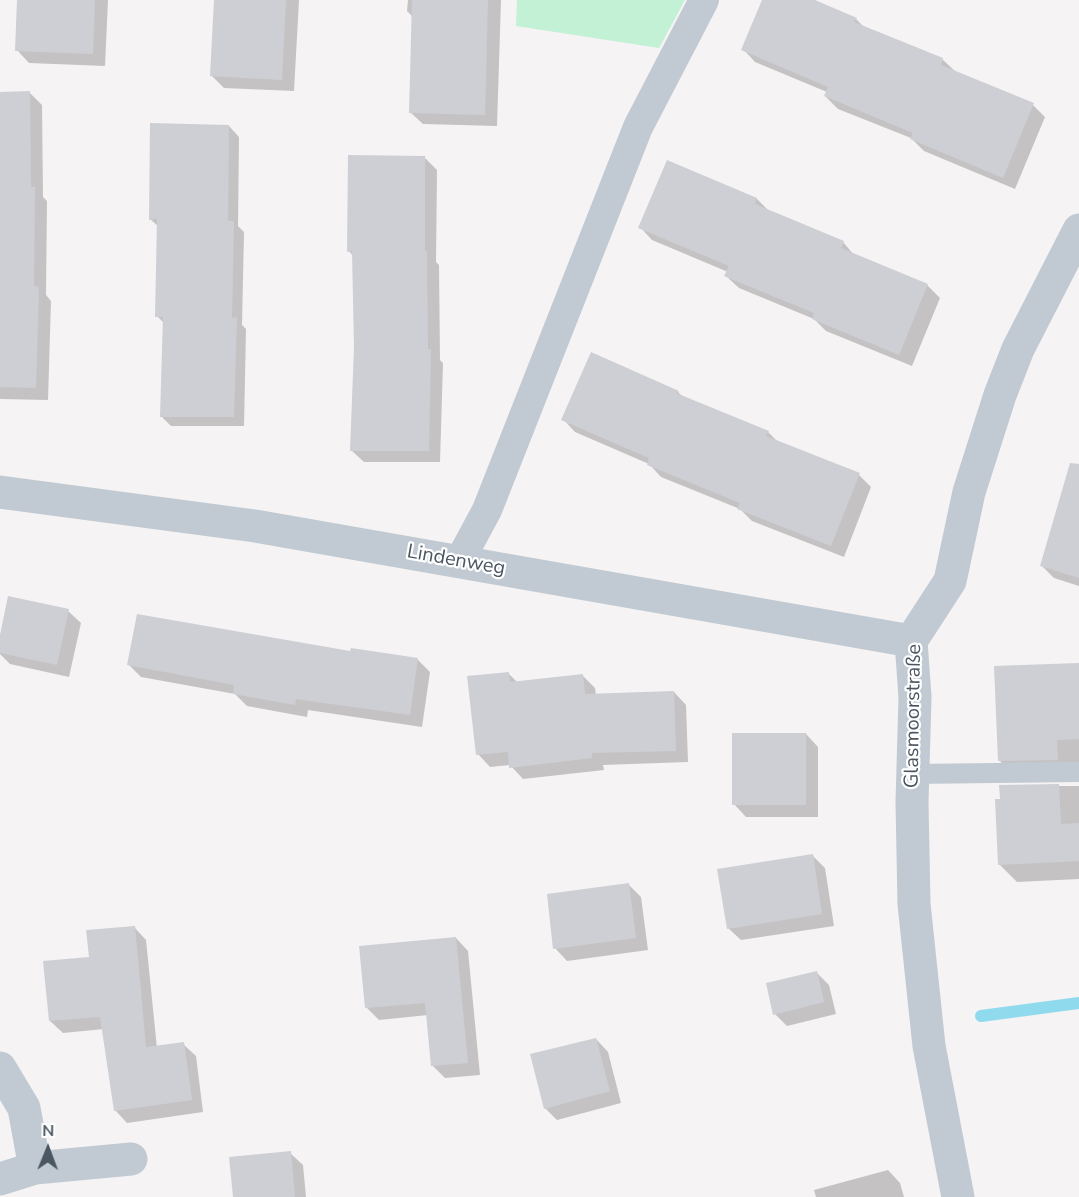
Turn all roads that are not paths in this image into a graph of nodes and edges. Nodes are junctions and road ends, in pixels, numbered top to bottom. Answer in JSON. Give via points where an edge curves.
{"nodes":[{"id":1,"x":704,"y":0,"type":"edge"},
{"id":2,"x":1079,"y":230,"type":"edge"},
{"id":3,"x":0,"y":492,"type":"edge"},
{"id":4,"x":459,"y":562,"type":"junction"},
{"id":5,"x":911,"y":641,"type":"junction"},
{"id":6,"x":1079,"y":772,"type":"edge"},
{"id":7,"x":913,"y":774,"type":"junction"},
{"id":8,"x":0,"y":1068,"type":"edge"},
{"id":9,"x":131,"y":1159,"type":"dead end"},
{"id":10,"x":35,"y":1168,"type":"junction"},
{"id":11,"x":0,"y":1179,"type":"edge"},
{"id":12,"x":958,"y":1197,"type":"edge"}],
"edges":[{"from":1,"to":4,"type":"street","via":[[638,127],[487,510]]},
{"from":2,"to":5,"type":"street","name":"Glasmoorstraße","via":[[1018,349],[1000,395],[969,492],[950,581]]},
{"from":3,"to":4,"type":"street","name":"Lindenweg","via":[[255,526]]},
{"from":4,"to":5,"type":"street","name":"Lindenweg"},
{"from":5,"to":7,"type":"street","name":"Glasmoorstraße","via":[[915,698]]},
{"from":6,"to":7,"type":"lane"},
{"from":7,"to":12,"type":"street","name":"Glasmoorstraße","via":[[914,904],[929,1046]]},
{"from":8,"to":10,"type":"street","via":[[24,1108]]},
{"from":9,"to":10,"type":"street"},
{"from":10,"to":11,"type":"street"}]}
